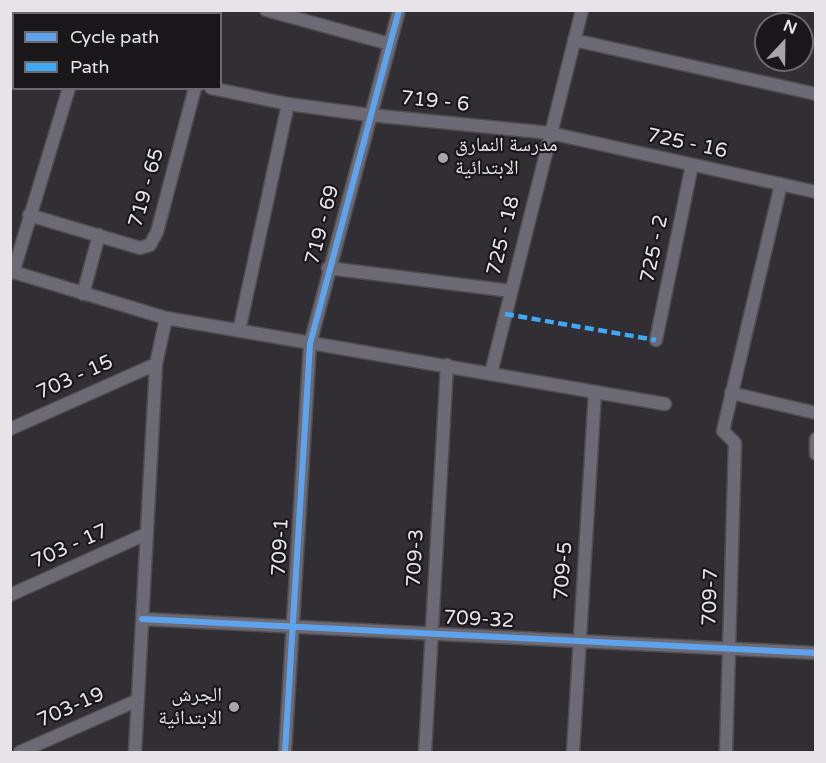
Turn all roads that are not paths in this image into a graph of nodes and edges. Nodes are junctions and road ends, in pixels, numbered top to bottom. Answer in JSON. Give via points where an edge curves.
{"nodes":[{"id":1,"x":266,"y":10,"type":"edge"},
{"id":2,"x":399,"y":10,"type":"edge"},
{"id":3,"x":582,"y":10,"type":"edge"},
{"id":4,"x":574,"y":40,"type":"junction"},
{"id":5,"x":390,"y":44,"type":"junction"},
{"id":6,"x":68,"y":90,"type":"edge"},
{"id":7,"x":194,"y":90,"type":"edge"},
{"id":8,"x":221,"y":90,"type":"edge"},
{"id":9,"x":816,"y":94,"type":"edge"},
{"id":10,"x":288,"y":104,"type":"junction"},
{"id":11,"x":370,"y":115,"type":"junction"},
{"id":12,"x":550,"y":133,"type":"junction"},
{"id":13,"x":692,"y":165,"type":"junction"},
{"id":14,"x":781,"y":184,"type":"junction"},
{"id":15,"x":816,"y":192,"type":"edge"},
{"id":16,"x":29,"y":215,"type":"junction"},
{"id":17,"x":99,"y":235,"type":"junction"},
{"id":18,"x":328,"y":268,"type":"junction"},
{"id":19,"x":12,"y":272,"type":"edge"},
{"id":20,"x":511,"y":291,"type":"junction"},
{"id":21,"x":83,"y":294,"type":"junction"},
{"id":22,"x":166,"y":318,"type":"junction"},
{"id":23,"x":239,"y":331,"type":"junction"},
{"id":24,"x":656,"y":340,"type":"dead end"},
{"id":25,"x":310,"y":344,"type":"junction"},
{"id":26,"x":156,"y":364,"type":"junction"},
{"id":27,"x":447,"y":365,"type":"junction"},
{"id":28,"x":491,"y":373,"type":"junction"},
{"id":29,"x":595,"y":392,"type":"junction"},
{"id":30,"x":731,"y":393,"type":"junction"},
{"id":31,"x":665,"y":404,"type":"dead end"},
{"id":32,"x":816,"y":413,"type":"edge"},
{"id":33,"x":10,"y":429,"type":"edge"},
{"id":34,"x":816,"y":439,"type":"edge"},
{"id":35,"x":814,"y":454,"type":"edge"},
{"id":36,"x":146,"y":534,"type":"junction"},
{"id":37,"x":10,"y":595,"type":"edge"},
{"id":38,"x":142,"y":619,"type":"junction"},
{"id":39,"x":293,"y":627,"type":"junction"},
{"id":40,"x":432,"y":634,"type":"junction"},
{"id":41,"x":580,"y":642,"type":"junction"},
{"id":42,"x":729,"y":649,"type":"junction"},
{"id":43,"x":816,"y":654,"type":"edge"},
{"id":44,"x":138,"y":700,"type":"junction"},
{"id":45,"x":20,"y":753,"type":"edge"},
{"id":46,"x":135,"y":753,"type":"edge"},
{"id":47,"x":285,"y":753,"type":"edge"},
{"id":48,"x":425,"y":753,"type":"edge"},
{"id":49,"x":573,"y":753,"type":"edge"},
{"id":50,"x":726,"y":753,"type":"edge"}],
"edges":[{"from":1,"to":5,"type":"street"},
{"from":2,"to":5,"type":"street","name":"719 - 69"},
{"from":3,"to":4,"type":"street","name":"725 - 18"},
{"from":4,"to":9,"type":"street"},
{"from":4,"to":12,"type":"street","name":"725 - 18"},
{"from":5,"to":11,"type":"street","name":"719 - 69"},
{"from":6,"to":16,"type":"street"},
{"from":7,"to":17,"type":"street","name":"719 - 65","via":[[157,232],[150,245],[140,248]]},
{"from":8,"to":10,"type":"street","name":"719 - 6"},
{"from":10,"to":11,"type":"street","name":"719 - 6"},
{"from":10,"to":23,"type":"street"},
{"from":11,"to":12,"type":"street","name":"719 - 6"},
{"from":11,"to":18,"type":"street","name":"719 - 69"},
{"from":12,"to":13,"type":"street","name":"725 - 16"},
{"from":12,"to":20,"type":"street","name":"725 - 18"},
{"from":13,"to":14,"type":"street","name":"725 - 16"},
{"from":13,"to":24,"type":"street","name":"725 - 2"},
{"from":14,"to":15,"type":"street","name":"725 - 16"},
{"from":14,"to":30,"type":"street"},
{"from":16,"to":17,"type":"street","name":"719 - 65"},
{"from":16,"to":19,"type":"street"},
{"from":17,"to":21,"type":"street"},
{"from":18,"to":20,"type":"street"},
{"from":18,"to":25,"type":"street","name":"719 - 69"},
{"from":19,"to":21,"type":"street"},
{"from":20,"to":28,"type":"street","name":"725 - 18"},
{"from":21,"to":22,"type":"street"},
{"from":22,"to":23,"type":"street"},
{"from":22,"to":26,"type":"street"},
{"from":23,"to":25,"type":"street"},
{"from":25,"to":27,"type":"street"},
{"from":25,"to":39,"type":"street","name":"709-1"},
{"from":26,"to":33,"type":"street","name":"703 - 15"},
{"from":26,"to":36,"type":"street"},
{"from":27,"to":28,"type":"street"},
{"from":27,"to":40,"type":"street","name":"709-3"},
{"from":28,"to":29,"type":"street"},
{"from":29,"to":31,"type":"street"},
{"from":29,"to":41,"type":"street","name":"709-5"},
{"from":30,"to":32,"type":"street"},
{"from":30,"to":42,"type":"street","name":"709-7","via":[[723,431],[735,443]]},
{"from":34,"to":35,"type":"street"},
{"from":36,"to":37,"type":"street","name":"703 - 17"},
{"from":36,"to":38,"type":"street"},
{"from":38,"to":39,"type":"street","name":"709-32"},
{"from":38,"to":44,"type":"street"},
{"from":39,"to":40,"type":"street","name":"709-32"},
{"from":39,"to":47,"type":"street","name":"709-1"},
{"from":40,"to":41,"type":"street","name":"709-32"},
{"from":40,"to":48,"type":"street","name":"709-3"},
{"from":41,"to":42,"type":"street","name":"709-32"},
{"from":41,"to":49,"type":"street","name":"709-5"},
{"from":42,"to":43,"type":"street","name":"709-32"},
{"from":42,"to":50,"type":"street","name":"709-7"},
{"from":44,"to":45,"type":"street","name":"703-19"},
{"from":44,"to":46,"type":"street"}]}
